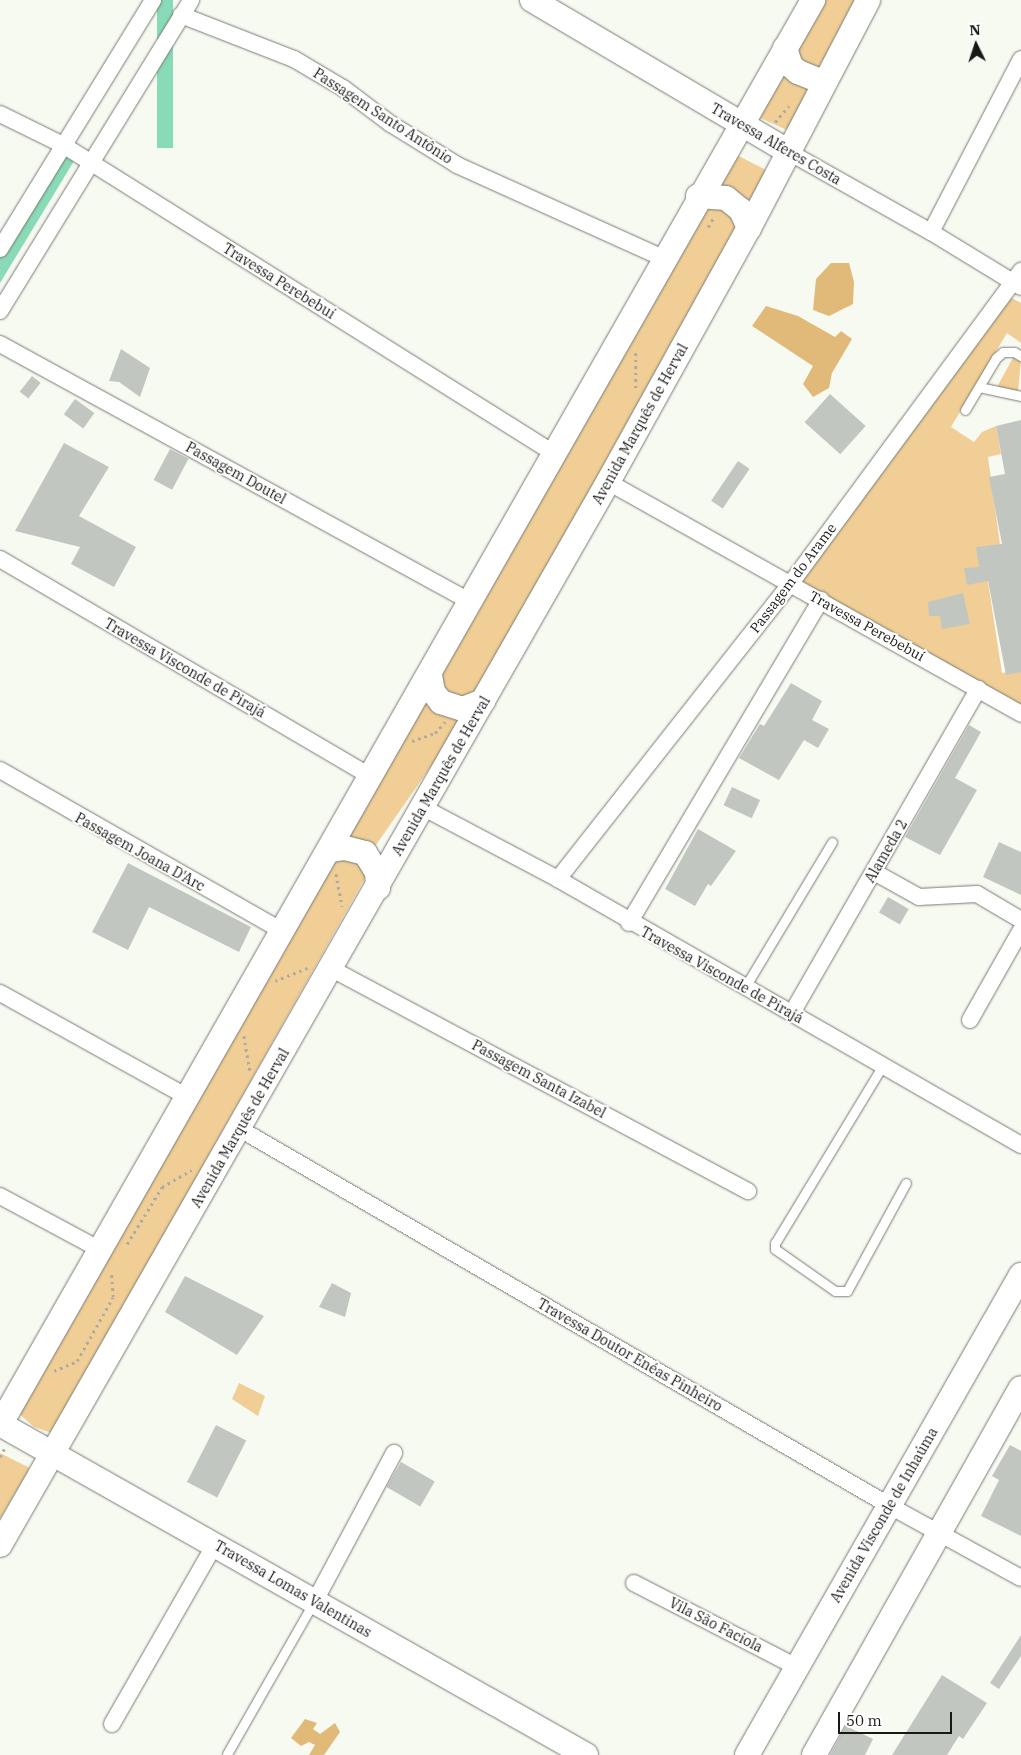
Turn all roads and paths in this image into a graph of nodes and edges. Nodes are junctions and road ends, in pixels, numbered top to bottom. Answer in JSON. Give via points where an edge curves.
{"nodes":[{"id":1,"x":153,"y":0,"type":"edge"},
{"id":2,"x":191,"y":0,"type":"edge"},
{"id":3,"x":532,"y":0,"type":"edge"},
{"id":4,"x":812,"y":0,"type":"edge"},
{"id":5,"x":868,"y":0,"type":"edge"},
{"id":6,"x":181,"y":15,"type":"junction"},
{"id":7,"x":785,"y":48,"type":"junction"},
{"id":8,"x":1021,"y":59,"type":"edge"},
{"id":9,"x":815,"y":79,"type":"junction"},
{"id":10,"x":0,"y":114,"type":"edge"},
{"id":11,"x":740,"y":124,"type":"junction"},
{"id":12,"x":762,"y":137,"type":"junction"},
{"id":13,"x":63,"y":145,"type":"junction"},
{"id":14,"x":787,"y":151,"type":"junction"},
{"id":15,"x":89,"y":162,"type":"junction"},
{"id":16,"x":698,"y":196,"type":"junction"},
{"id":17,"x":726,"y":198,"type":"junction"},
{"id":18,"x":749,"y":228,"type":"junction"},
{"id":19,"x":706,"y":230,"type":"dead end"},
{"id":20,"x":931,"y":232,"type":"junction"},
{"id":21,"x":0,"y":250,"type":"edge"},
{"id":22,"x":665,"y":259,"type":"junction"},
{"id":23,"x":1018,"y":280,"type":"edge"},
{"id":24,"x":0,"y":311,"type":"edge"},
{"id":25,"x":0,"y":344,"type":"edge"},
{"id":26,"x":639,"y":348,"type":"dead end"},
{"id":27,"x":1021,"y":356,"type":"edge"},
{"id":28,"x":979,"y":387,"type":"junction"},
{"id":29,"x":636,"y":392,"type":"dead end"},
{"id":30,"x":1021,"y":396,"type":"edge"},
{"id":31,"x":965,"y":410,"type":"dead end"},
{"id":32,"x":555,"y":454,"type":"junction"},
{"id":33,"x":608,"y":482,"type":"junction"},
{"id":34,"x":0,"y":559,"type":"edge"},
{"id":35,"x":790,"y":583,"type":"junction"},
{"id":36,"x":821,"y":600,"type":"junction"},
{"id":37,"x":471,"y":602,"type":"junction"},
{"id":38,"x":430,"y":675,"type":"junction"},
{"id":39,"x":978,"y":689,"type":"junction"},
{"id":40,"x":483,"y":701,"type":"junction"},
{"id":41,"x":456,"y":710,"type":"junction"},
{"id":42,"x":1021,"y":714,"type":"edge"},
{"id":43,"x":404,"y":744,"type":"dead end"},
{"id":44,"x":0,"y":770,"type":"edge"},
{"id":45,"x":371,"y":777,"type":"junction"},
{"id":46,"x":422,"y":808,"type":"junction"},
{"id":47,"x":832,"y":842,"type":"dead end"},
{"id":48,"x":333,"y":861,"type":"junction"},
{"id":49,"x":874,"y":872,"type":"junction"},
{"id":50,"x":558,"y":879,"type":"junction"},
{"id":51,"x":378,"y":888,"type":"junction"},
{"id":52,"x":343,"y":910,"type":"dead end"},
{"id":53,"x":1021,"y":920,"type":"edge"},
{"id":54,"x":629,"y":923,"type":"junction"},
{"id":55,"x":1021,"y":930,"type":"edge"},
{"id":56,"x":282,"y":931,"type":"junction"},
{"id":57,"x":319,"y":968,"type":"junction"},
{"id":58,"x":269,"y":983,"type":"dead end"},
{"id":59,"x":745,"y":987,"type":"junction"},
{"id":60,"x":0,"y":993,"type":"edge"},
{"id":61,"x":792,"y":1013,"type":"junction"},
{"id":62,"x":970,"y":1020,"type":"dead end"},
{"id":63,"x":243,"y":1033,"type":"dead end"},
{"id":64,"x":883,"y":1065,"type":"junction"},
{"id":65,"x":245,"y":1078,"type":"dead end"},
{"id":66,"x":186,"y":1096,"type":"junction"},
{"id":67,"x":240,"y":1129,"type":"junction"},
{"id":68,"x":1021,"y":1145,"type":"edge"},
{"id":69,"x":197,"y":1162,"type":"dead end"},
{"id":70,"x":906,"y":1182,"type":"dead end"},
{"id":71,"x":748,"y":1191,"type":"dead end"},
{"id":72,"x":0,"y":1196,"type":"edge"},
{"id":73,"x":126,"y":1246,"type":"dead end"},
{"id":74,"x":107,"y":1256,"type":"junction"},
{"id":75,"x":1021,"y":1275,"type":"edge"},
{"id":76,"x":50,"y":1378,"type":"dead end"},
{"id":77,"x":1021,"y":1388,"type":"edge"},
{"id":78,"x":3,"y":1426,"type":"edge"},
{"id":79,"x":54,"y":1452,"type":"junction"},
{"id":80,"x":394,"y":1453,"type":"dead end"},
{"id":81,"x":0,"y":1457,"type":"edge"},
{"id":82,"x":890,"y":1506,"type":"junction"},
{"id":83,"x":938,"y":1533,"type":"junction"},
{"id":84,"x":215,"y":1544,"type":"junction"},
{"id":85,"x":0,"y":1545,"type":"edge"},
{"id":86,"x":1021,"y":1578,"type":"edge"},
{"id":87,"x":634,"y":1583,"type":"dead end"},
{"id":88,"x":315,"y":1601,"type":"junction"},
{"id":89,"x":797,"y":1667,"type":"junction"},
{"id":90,"x":112,"y":1724,"type":"dead end"},
{"id":91,"x":227,"y":1754,"type":"edge"},
{"id":92,"x":586,"y":1755,"type":"edge"},
{"id":93,"x":747,"y":1755,"type":"edge"},
{"id":94,"x":814,"y":1755,"type":"edge"}],
"edges":[{"from":1,"to":13,"type":"street"},
{"from":2,"to":6,"type":"street"},
{"from":3,"to":11,"type":"main road","name":"Travessa Alferes Costa"},
{"from":4,"to":7,"type":"main road"},
{"from":5,"to":9,"type":"main road","name":"Avenida Marquês de Herval"},
{"from":6,"to":15,"type":"street"},
{"from":6,"to":22,"type":"street","name":"Passagem Santo Antônio","via":[[294,59],[457,165]]},
{"from":7,"to":9,"type":"main road","via":[[791,66]]},
{"from":7,"to":11,"type":"main road"},
{"from":8,"to":20,"type":"street"},
{"from":9,"to":12,"type":"path"},
{"from":9,"to":14,"type":"main road","name":"Avenida Marquês de Herval"},
{"from":10,"to":13,"type":"street","name":"Travessa Perebebuí"},
{"from":11,"to":12,"type":"main road","name":"Travessa Alferes Costa"},
{"from":11,"to":16,"type":"main road"},
{"from":12,"to":14,"type":"main road","name":"Travessa Alferes Costa"},
{"from":13,"to":15,"type":"street","name":"Travessa Perebebuí"},
{"from":13,"to":21,"type":"street"},
{"from":14,"to":18,"type":"main road","name":"Avenida Marquês de Herval"},
{"from":14,"to":20,"type":"street","name":"Travessa Alferes Costa"},
{"from":15,"to":24,"type":"street"},
{"from":15,"to":32,"type":"street","name":"Travessa Perebebuí"},
{"from":16,"to":17,"type":"main road"},
{"from":16,"to":22,"type":"main road"},
{"from":17,"to":18,"type":"main road","via":[[741,210]]},
{"from":17,"to":19,"type":"path"},
{"from":18,"to":33,"type":"main road","name":"Avenida Marquês de Herval"},
{"from":20,"to":23,"type":"street","name":"Travessa Alferes Costa"},
{"from":22,"to":32,"type":"main road"},
{"from":23,"to":35,"type":"street","name":"Passagem do Arame"},
{"from":25,"to":37,"type":"street","name":"Passagem Doutel"},
{"from":26,"to":29,"type":"path","via":[[634,356]]},
{"from":27,"to":28,"type":"lane","via":[[1002,352]]},
{"from":28,"to":30,"type":"lane"},
{"from":28,"to":31,"type":"lane"},
{"from":32,"to":37,"type":"main road"},
{"from":33,"to":35,"type":"street","name":"Travessa Perebebuí"},
{"from":33,"to":40,"type":"main road","name":"Avenida Marquês de Herval"},
{"from":34,"to":45,"type":"street","name":"Travessa Visconde de Pirajá"},
{"from":35,"to":36,"type":"street","name":"Travessa Perebebuí"},
{"from":35,"to":50,"type":"street","name":"Passagem do Arame"},
{"from":36,"to":39,"type":"street","name":"Travessa Perebebuí"},
{"from":36,"to":54,"type":"street"},
{"from":37,"to":38,"type":"main road"},
{"from":38,"to":41,"type":"main road","via":[[433,692],[441,702]]},
{"from":38,"to":45,"type":"main road"},
{"from":39,"to":42,"type":"street","name":"Travessa Perebebuí"},
{"from":39,"to":49,"type":"street","name":"Alameda 2"},
{"from":40,"to":41,"type":"main road","via":[[470,708]]},
{"from":40,"to":46,"type":"main road","name":"Avenida Marquês de Herval"},
{"from":41,"to":43,"type":"path","via":[[435,732]]},
{"from":44,"to":56,"type":"street","name":"Passagem Joana D'Arc"},
{"from":45,"to":48,"type":"main road"},
{"from":46,"to":50,"type":"street","name":"Travessa Visconde de Pirajá"},
{"from":46,"to":51,"type":"main road","name":"Avenida Marquês de Herval"},
{"from":47,"to":59,"type":"lane"},
{"from":48,"to":51,"type":"main road","via":[[345,848],[365,853],[377,872]]},
{"from":48,"to":52,"type":"path"},
{"from":48,"to":56,"type":"main road"},
{"from":49,"to":53,"type":"street","via":[[919,897],[977,894]]},
{"from":49,"to":61,"type":"street","name":"Alameda 2"},
{"from":50,"to":54,"type":"street","name":"Travessa Visconde de Pirajá"},
{"from":51,"to":57,"type":"main road","name":"Avenida Marquês de Herval"},
{"from":54,"to":59,"type":"street","name":"Travessa Visconde de Pirajá"},
{"from":55,"to":62,"type":"street"},
{"from":56,"to":66,"type":"main road"},
{"from":57,"to":58,"type":"path"},
{"from":57,"to":67,"type":"main road","name":"Avenida Marquês de Herval"},
{"from":57,"to":71,"type":"street","name":"Passagem Santa Izabel"},
{"from":59,"to":61,"type":"street","name":"Travessa Visconde de Pirajá"},
{"from":60,"to":66,"type":"street"},
{"from":61,"to":64,"type":"street","name":"Travessa Visconde de Pirajá"},
{"from":63,"to":65,"type":"path","via":[[250,1070]]},
{"from":64,"to":68,"type":"street","name":"Travessa Visconde de Pirajá"},
{"from":64,"to":70,"type":"lane","via":[[775,1243],[775,1250],[836,1291],[847,1291]]},
{"from":66,"to":74,"type":"main road"},
{"from":67,"to":79,"type":"main road","name":"Avenida Marquês de Herval"},
{"from":67,"to":82,"type":"street","name":"Travessa Doutor Enéas Pinheiro"},
{"from":69,"to":73,"type":"path","via":[[192,1170],[162,1187]]},
{"from":72,"to":74,"type":"street"},
{"from":74,"to":76,"type":"path","via":[[113,1296],[77,1361],[55,1370]]},
{"from":74,"to":78,"type":"main road"},
{"from":75,"to":82,"type":"main road","name":"Avenida Visconde de Inhaúma"},
{"from":77,"to":83,"type":"main road"},
{"from":78,"to":79,"type":"main road","name":"Travessa Lomas Valentinas"},
{"from":78,"to":81,"type":"path"},
{"from":79,"to":84,"type":"main road","name":"Travessa Lomas Valentinas"},
{"from":79,"to":85,"type":"main road","name":"Avenida Marquês de Herval"},
{"from":80,"to":88,"type":"street"},
{"from":82,"to":83,"type":"street","name":"Travessa Doutor Enéas Pinheiro"},
{"from":82,"to":89,"type":"main road","name":"Avenida Visconde de Inhaúma"},
{"from":83,"to":86,"type":"street","name":"Travessa Doutor Enéas Pinheiro"},
{"from":83,"to":94,"type":"main road"},
{"from":84,"to":88,"type":"main road","name":"Travessa Lomas Valentinas"},
{"from":84,"to":90,"type":"street"},
{"from":87,"to":89,"type":"street","name":"Vila São Faciola"},
{"from":88,"to":91,"type":"lane"},
{"from":88,"to":92,"type":"main road","name":"Travessa Lomas Valentinas"},
{"from":89,"to":93,"type":"main road","name":"Avenida Visconde de Inhaúma"}]}
